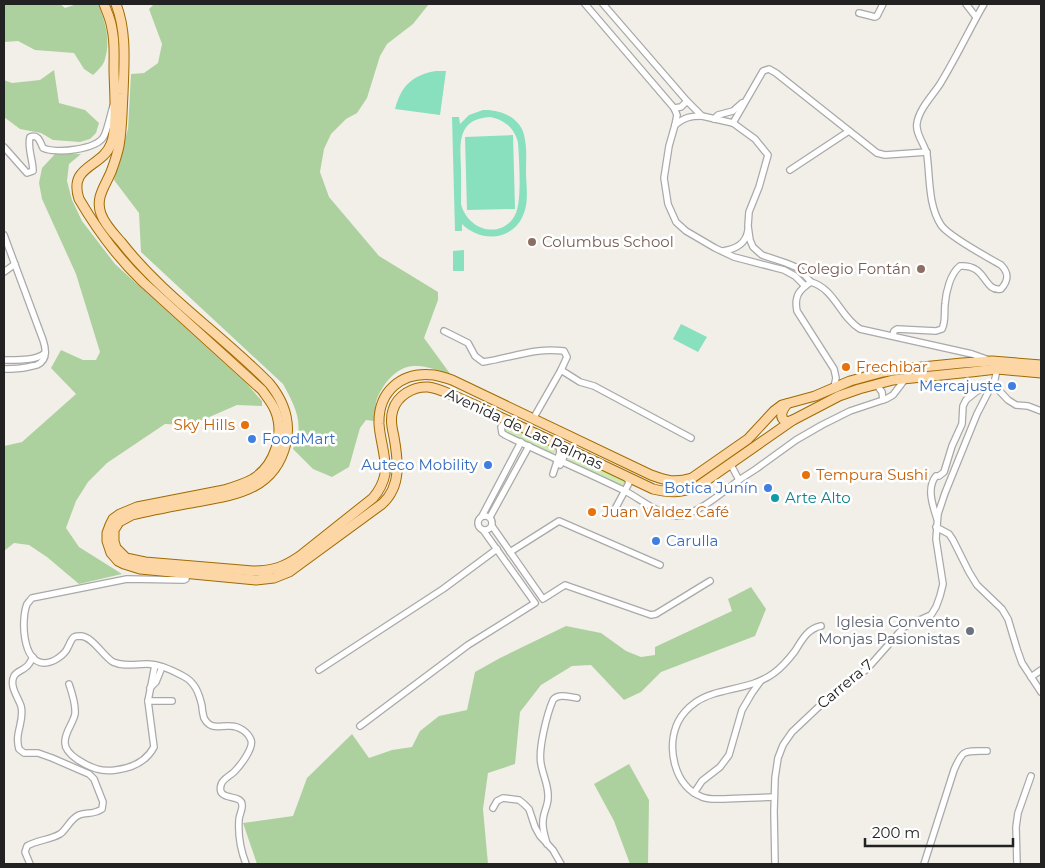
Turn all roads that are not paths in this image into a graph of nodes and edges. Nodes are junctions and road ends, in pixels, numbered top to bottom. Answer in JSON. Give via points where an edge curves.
{"nodes":[{"id":1,"x":104,"y":4,"type":"edge"},
{"id":2,"x":116,"y":4,"type":"edge"},
{"id":3,"x":585,"y":4,"type":"edge"},
{"id":4,"x":603,"y":4,"type":"edge"},
{"id":5,"x":883,"y":4,"type":"edge"},
{"id":6,"x":966,"y":4,"type":"edge"},
{"id":7,"x":984,"y":4,"type":"edge"},
{"id":8,"x":859,"y":13,"type":"dead end"},
{"id":9,"x":976,"y":17,"type":"junction"},
{"id":10,"x":747,"y":98,"type":"junction"},
{"id":11,"x":115,"y":99,"type":"junction"},
{"id":12,"x":687,"y":101,"type":"junction"},
{"id":13,"x":674,"y":108,"type":"junction"},
{"id":14,"x":702,"y":116,"type":"junction"},
{"id":15,"x":714,"y":119,"type":"junction"},
{"id":16,"x":733,"y":123,"type":"junction"},
{"id":17,"x":675,"y":125,"type":"junction"},
{"id":18,"x":849,"y":131,"type":"junction"},
{"id":19,"x":4,"y":147,"type":"edge"},
{"id":20,"x":926,"y":152,"type":"junction"},
{"id":21,"x":91,"y":164,"type":"junction"},
{"id":22,"x":790,"y":170,"type":"dead end"},
{"id":23,"x":108,"y":177,"type":"junction"},
{"id":24,"x":99,"y":200,"type":"junction"},
{"id":25,"x":82,"y":204,"type":"junction"},
{"id":26,"x":748,"y":226,"type":"junction"},
{"id":27,"x":4,"y":235,"type":"edge"},
{"id":28,"x":753,"y":247,"type":"junction"},
{"id":29,"x":721,"y":251,"type":"junction"},
{"id":30,"x":740,"y":258,"type":"junction"},
{"id":31,"x":14,"y":264,"type":"junction"},
{"id":32,"x":4,"y":272,"type":"edge"},
{"id":33,"x":808,"y":284,"type":"junction"},
{"id":34,"x":444,"y":332,"type":"dead end"},
{"id":35,"x":893,"y":335,"type":"junction"},
{"id":36,"x":45,"y":353,"type":"junction"},
{"id":37,"x":4,"y":360,"type":"edge"},
{"id":38,"x":1041,"y":365,"type":"edge"},
{"id":39,"x":4,"y":369,"type":"edge"},
{"id":40,"x":561,"y":370,"type":"junction"},
{"id":41,"x":1041,"y":373,"type":"edge"},
{"id":42,"x":994,"y":376,"type":"junction"},
{"id":43,"x":906,"y":378,"type":"junction"},
{"id":44,"x":876,"y":384,"type":"junction"},
{"id":45,"x":834,"y":387,"type":"junction"},
{"id":46,"x":883,"y":400,"type":"junction"},
{"id":47,"x":787,"y":404,"type":"junction"},
{"id":48,"x":1041,"y":411,"type":"edge"},
{"id":49,"x":533,"y":419,"type":"junction"},
{"id":50,"x":793,"y":420,"type":"junction"},
{"id":51,"x":516,"y":424,"type":"junction"},
{"id":52,"x":691,"y":438,"type":"dead end"},
{"id":53,"x":521,"y":442,"type":"junction"},
{"id":54,"x":557,"y":443,"type":"junction"},
{"id":55,"x":529,"y":446,"type":"junction"},
{"id":56,"x":572,"y":450,"type":"junction"},
{"id":57,"x":560,"y":460,"type":"junction"},
{"id":58,"x":730,"y":463,"type":"junction"},
{"id":59,"x":555,"y":475,"type":"dead end"},
{"id":60,"x":624,"y":475,"type":"junction"},
{"id":61,"x":739,"y":480,"type":"junction"},
{"id":62,"x":625,"y":491,"type":"junction"},
{"id":63,"x":615,"y":509,"type":"dead end"},
{"id":64,"x":482,"y":516,"type":"junction"},
{"id":65,"x":490,"y":517,"type":"junction"},
{"id":66,"x":937,"y":524,"type":"junction"},
{"id":67,"x":492,"y":526,"type":"junction"},
{"id":68,"x":484,"y":530,"type":"junction"},
{"id":69,"x":497,"y":549,"type":"junction"},
{"id":70,"x":510,"y":552,"type":"junction"},
{"id":71,"x":660,"y":566,"type":"dead end"},
{"id":72,"x":186,"y":574,"type":"junction"},
{"id":73,"x":710,"y":581,"type":"dead end"},
{"id":74,"x":822,"y":626,"type":"dead end"},
{"id":75,"x":33,"y":657,"type":"junction"},
{"id":76,"x":155,"y":665,"type":"junction"},
{"id":77,"x":162,"y":667,"type":"junction"},
{"id":78,"x":319,"y":670,"type":"dead end"},
{"id":79,"x":1041,"y":670,"type":"edge"},
{"id":80,"x":1031,"y":677,"type":"junction"},
{"id":81,"x":761,"y":682,"type":"junction"},
{"id":82,"x":69,"y":684,"type":"dead end"},
{"id":83,"x":150,"y":688,"type":"junction"},
{"id":84,"x":736,"y":689,"type":"junction"},
{"id":85,"x":1041,"y":692,"type":"edge"},
{"id":86,"x":577,"y":698,"type":"dead end"},
{"id":87,"x":148,"y":701,"type":"junction"},
{"id":88,"x":172,"y":701,"type":"dead end"},
{"id":89,"x":746,"y":702,"type":"junction"},
{"id":90,"x":360,"y":726,"type":"dead end"},
{"id":91,"x":987,"y":751,"type":"dead end"},
{"id":92,"x":1031,"y":776,"type":"dead end"},
{"id":93,"x":694,"y":793,"type":"junction"},
{"id":94,"x":774,"y":797,"type":"junction"},
{"id":95,"x":492,"y":808,"type":"dead end"},
{"id":96,"x":547,"y":844,"type":"junction"},
{"id":97,"x":30,"y":864,"type":"edge"},
{"id":98,"x":246,"y":864,"type":"edge"},
{"id":99,"x":561,"y":864,"type":"edge"},
{"id":100,"x":776,"y":864,"type":"edge"},
{"id":101,"x":924,"y":864,"type":"edge"},
{"id":102,"x":1017,"y":864,"type":"edge"}],
"edges":[{"from":1,"to":11,"type":"main road","name":"Avenida de Las Palmas","via":[[113,32]]},
{"from":2,"to":23,"type":"main road","via":[[123,32],[124,79],[118,148]]},
{"from":3,"to":13,"type":"street"},
{"from":4,"to":12,"type":"street"},
{"from":5,"to":8,"type":"street","via":[[875,18]]},
{"from":6,"to":9,"type":"street"},
{"from":7,"to":9,"type":"street"},
{"from":9,"to":20,"type":"street","via":[[919,116],[917,131]]},
{"from":10,"to":15,"type":"street","via":[[736,109]]},
{"from":10,"to":16,"type":"street"},
{"from":10,"to":18,"type":"street","via":[[763,70],[769,69]]},
{"from":11,"to":19,"type":"street","via":[[105,136],[95,145],[84,149],[50,150],[43,148],[36,136],[30,137],[33,171],[27,173]]},
{"from":11,"to":21,"type":"main road","name":"Avenida de Las Palmas","via":[[111,145],[104,156]]},
{"from":12,"to":13,"type":"street"},
{"from":12,"to":14,"type":"street"},
{"from":13,"to":17,"type":"street","via":[[677,115]]},
{"from":14,"to":15,"type":"street"},
{"from":14,"to":17,"type":"street","via":[[690,116]]},
{"from":15,"to":16,"type":"street"},
{"from":16,"to":26,"type":"street","via":[[755,139],[768,155],[749,212]]},
{"from":17,"to":29,"type":"street","via":[[664,178],[671,213],[686,231]]},
{"from":18,"to":20,"type":"street","via":[[880,154]]},
{"from":18,"to":22,"type":"street"},
{"from":20,"to":35,"type":"street","via":[[933,206],[941,225],[1001,265],[1007,281],[996,290],[976,269],[960,266],[948,288],[942,328],[936,331],[897,328]]},
{"from":21,"to":23,"type":"main road","via":[[104,169]]},
{"from":21,"to":25,"type":"main road","name":"Avenida de Las Palmas","via":[[78,179],[77,190]]},
{"from":23,"to":24,"type":"main road"},
{"from":24,"to":25,"type":"main road"},
{"from":24,"to":49,"type":"main road","name":"Avenida de Las Palmas","via":[[103,218],[137,262],[269,383],[280,399],[287,419],[287,439],[278,464],[252,488],[233,496],[132,515],[119,522],[114,530],[114,541],[126,558],[253,571],[283,566],[300,556],[381,489],[386,466],[380,407],[390,388],[409,377],[441,376]]},
{"from":25,"to":72,"type":"main road","name":"Avenida de Las Palmas","via":[[130,269],[262,390],[276,411],[279,426],[276,449],[266,468],[253,479],[224,490],[132,508],[113,519],[107,534],[108,548],[114,557],[140,569]]},
{"from":26,"to":28,"type":"street"},
{"from":26,"to":29,"type":"street","via":[[739,246]]},
{"from":27,"to":31,"type":"street"},
{"from":28,"to":30,"type":"street","via":[[741,248]]},
{"from":28,"to":33,"type":"street","via":[[762,255],[798,268]]},
{"from":29,"to":30,"type":"street"},
{"from":30,"to":33,"type":"street","via":[[784,270]]},
{"from":31,"to":32,"type":"street"},
{"from":31,"to":36,"type":"street"},
{"from":33,"to":35,"type":"street","via":[[818,284],[828,292],[852,324],[867,331]]},
{"from":33,"to":45,"type":"street","via":[[801,288],[795,304],[832,365],[836,374]]},
{"from":34,"to":40,"type":"street","via":[[468,343],[475,356],[483,362],[533,351],[564,351],[567,357]]},
{"from":35,"to":42,"type":"street","via":[[972,354]]},
{"from":36,"to":37,"type":"street","via":[[40,357]]},
{"from":36,"to":39,"type":"street","via":[[45,358],[37,365],[17,370]]},
{"from":38,"to":42,"type":"main road","name":"Avenida de Las Palmas","via":[[1010,362]]},
{"from":40,"to":49,"type":"street"},
{"from":40,"to":52,"type":"street"},
{"from":41,"to":42,"type":"main road","name":"Avenida de Las Palmas"},
{"from":42,"to":43,"type":"main road","name":"Avenida de Las Palmas"},
{"from":42,"to":45,"type":"main road","name":"Avenida de Las Palmas","via":[[926,366],[883,372]]},
{"from":42,"to":48,"type":"street","via":[[1008,400]]},
{"from":42,"to":66,"type":"street","name":"Carrera 7","via":[[945,493]]},
{"from":42,"to":66,"type":"street","via":[[966,400],[962,424],[944,472],[933,480],[931,494]]},
{"from":43,"to":44,"type":"main road","name":"Avenida de Las Palmas"},
{"from":43,"to":46,"type":"street"},
{"from":44,"to":46,"type":"street"},
{"from":44,"to":50,"type":"main road","name":"Avenida de Las Palmas","via":[[839,396]]},
{"from":45,"to":47,"type":"main road","name":"Avenida de Las Palmas"},
{"from":46,"to":61,"type":"street","via":[[822,425]]},
{"from":47,"to":49,"type":"main road","name":"Avenida de Las Palmas","via":[[774,411],[748,439],[692,478],[672,482]]},
{"from":47,"to":50,"type":"main road","via":[[782,410],[782,419],[787,422]]},
{"from":50,"to":58,"type":"main road","name":"Avenida de Las Palmas"},
{"from":51,"to":53,"type":"street","via":[[504,422],[501,430]]},
{"from":51,"to":54,"type":"main road","name":"Avenida de Las Palmas"},
{"from":51,"to":72,"type":"main road","name":"Avenida de Las Palmas","via":[[436,389],[422,387],[411,390],[393,409],[397,475],[393,490],[384,502],[279,577],[256,580]]},
{"from":53,"to":55,"type":"street"},
{"from":53,"to":64,"type":"street"},
{"from":54,"to":56,"type":"main road","name":"Avenida de Las Palmas"},
{"from":54,"to":57,"type":"street"},
{"from":55,"to":57,"type":"street"},
{"from":55,"to":65,"type":"street"},
{"from":56,"to":57,"type":"street"},
{"from":56,"to":60,"type":"main road","name":"Avenida de Las Palmas"},
{"from":57,"to":59,"type":"street"},
{"from":57,"to":62,"type":"street"},
{"from":58,"to":60,"type":"main road","name":"Avenida de Las Palmas","via":[[697,487],[678,492],[653,489]]},
{"from":58,"to":61,"type":"street"},
{"from":60,"to":62,"type":"street","via":[[629,482]]},
{"from":61,"to":62,"type":"street","via":[[698,509],[675,516],[659,511]]},
{"from":62,"to":63,"type":"street"},
{"from":64,"to":65,"type":"street"},
{"from":64,"to":68,"type":"street","via":[[478,524]]},
{"from":65,"to":67,"type":"street"},
{"from":66,"to":80,"type":"street","via":[[953,540],[977,585],[1002,609],[1022,663]]},
{"from":66,"to":94,"type":"street","name":"Carrera 7","via":[[943,584],[936,607],[931,615],[904,627],[867,669],[826,699],[792,732],[778,758]]},
{"from":67,"to":68,"type":"street"},
{"from":67,"to":70,"type":"street"},
{"from":68,"to":69,"type":"street"},
{"from":69,"to":78,"type":"street","via":[[443,589]]},
{"from":69,"to":90,"type":"street","via":[[535,603],[468,646]]},
{"from":70,"to":71,"type":"street","via":[[559,521]]},
{"from":70,"to":73,"type":"street","via":[[543,599],[566,585],[651,615]]},
{"from":72,"to":75,"type":"street","via":[[184,580],[127,579],[32,598],[27,604],[24,631],[28,651]]},
{"from":74,"to":81,"type":"street","via":[[808,633],[782,666]]},
{"from":75,"to":76,"type":"street","via":[[44,663],[50,662],[66,652],[74,637],[80,636],[87,637],[112,661],[122,665]]},
{"from":75,"to":97,"type":"street","via":[[26,667],[17,672],[12,684],[22,716],[17,731],[18,749],[24,753],[38,753],[90,774],[103,802],[102,809],[96,813],[80,815],[63,832],[27,846],[25,852]]},
{"from":76,"to":77,"type":"street"},
{"from":76,"to":83,"type":"street"},
{"from":77,"to":83,"type":"street"},
{"from":77,"to":98,"type":"street","via":[[192,683],[204,718],[210,724],[238,727],[252,742],[249,752],[220,786],[224,795],[242,803],[239,825]]},
{"from":79,"to":80,"type":"street"},
{"from":80,"to":85,"type":"street"},
{"from":81,"to":84,"type":"street"},
{"from":81,"to":89,"type":"street"},
{"from":82,"to":87,"type":"street","via":[[75,712],[66,738],[66,749],[85,764],[105,771],[130,767],[151,754],[154,740]]},
{"from":83,"to":87,"type":"street"},
{"from":84,"to":89,"type":"street","via":[[744,691]]},
{"from":84,"to":93,"type":"street","via":[[698,700],[679,721],[673,743],[675,766],[686,787]]},
{"from":86,"to":96,"type":"street","via":[[558,696],[552,700],[542,742],[540,763],[548,788],[543,819]]},
{"from":87,"to":88,"type":"street"},
{"from":89,"to":93,"type":"street","via":[[729,755]]},
{"from":91,"to":101,"type":"street","via":[[962,753]]},
{"from":92,"to":102,"type":"street","via":[[1018,813]]},
{"from":93,"to":94,"type":"street","via":[[708,799]]},
{"from":94,"to":100,"type":"street","name":"Carrera 7"},
{"from":95,"to":96,"type":"street","via":[[503,798],[518,800],[529,809],[535,827]]},
{"from":96,"to":99,"type":"street"}]}
